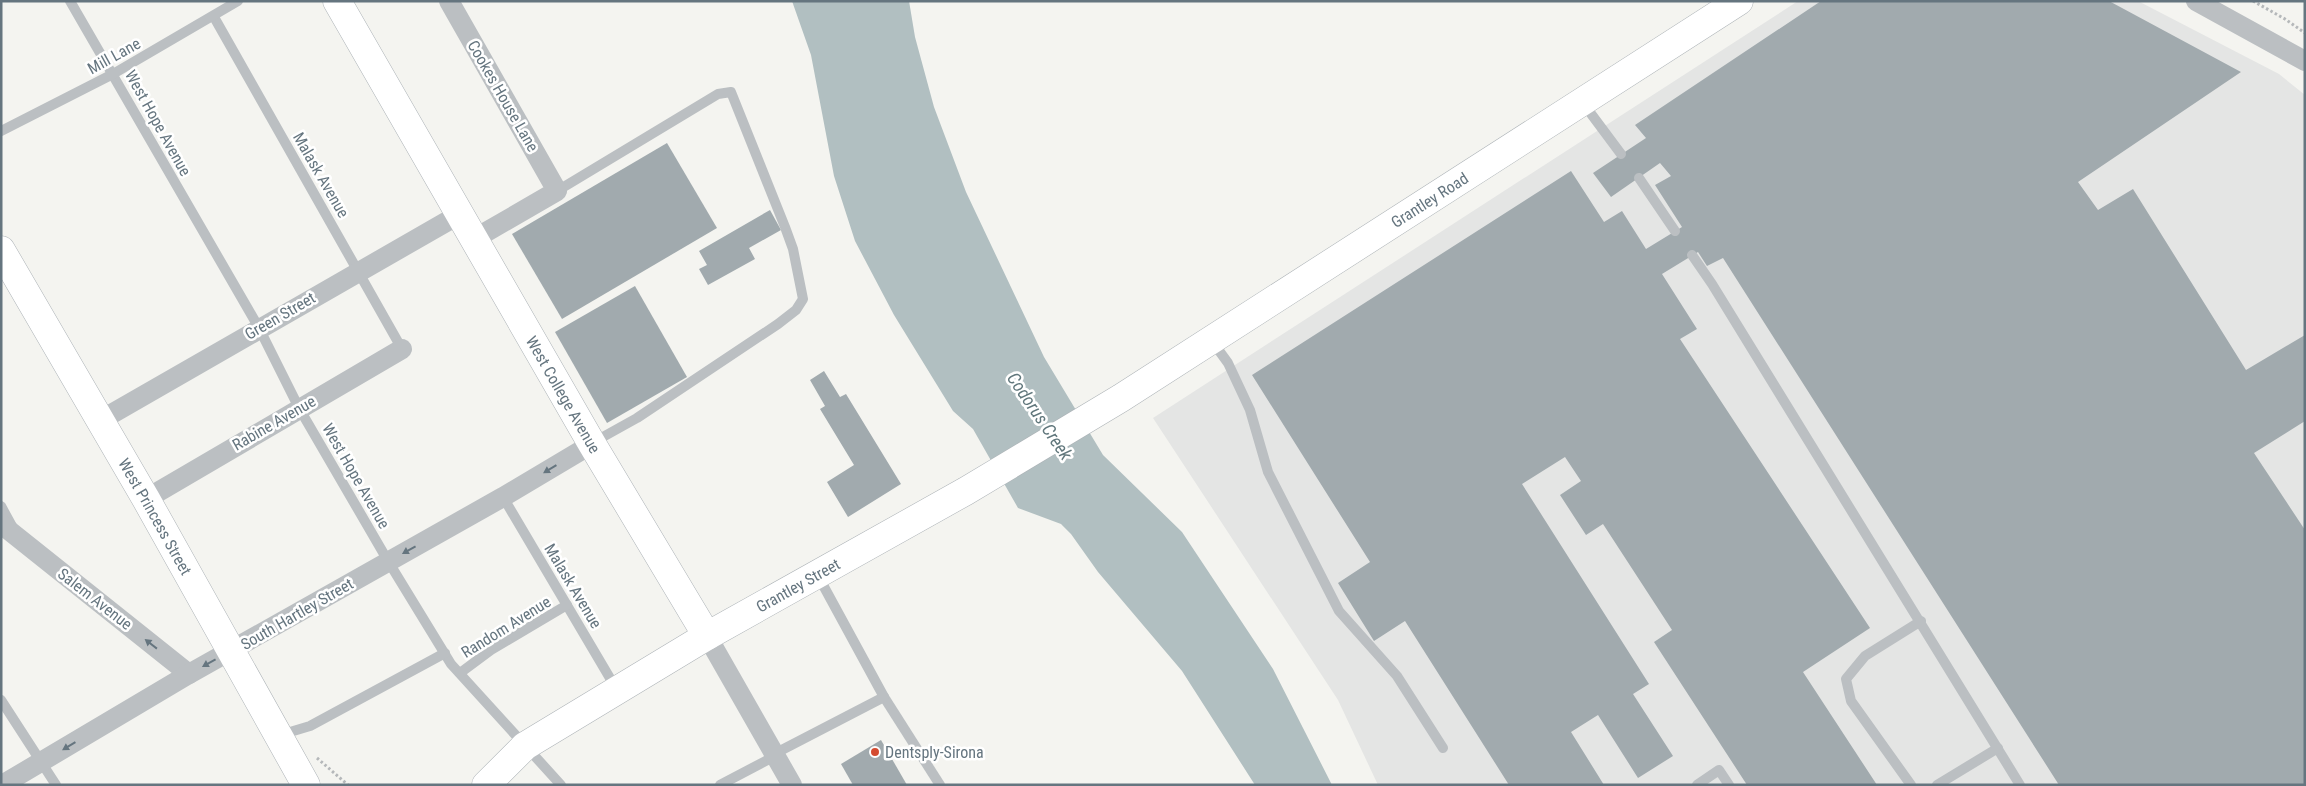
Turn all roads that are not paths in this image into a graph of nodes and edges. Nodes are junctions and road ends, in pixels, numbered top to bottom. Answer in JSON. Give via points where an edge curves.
{"nodes":[{"id":1,"x":70,"y":1,"type":"edge"},
{"id":2,"x":238,"y":1,"type":"edge"},
{"id":3,"x":337,"y":1,"type":"edge"},
{"id":4,"x":449,"y":1,"type":"edge"},
{"id":5,"x":1739,"y":1,"type":"edge"},
{"id":6,"x":2196,"y":1,"type":"edge"},
{"id":7,"x":214,"y":17,"type":"junction"},
{"id":8,"x":2305,"y":61,"type":"edge"},
{"id":9,"x":113,"y":74,"type":"junction"},
{"id":10,"x":1583,"y":103,"type":"junction"},
{"id":11,"x":1,"y":131,"type":"edge"},
{"id":12,"x":1622,"y":154,"type":"dead end"},
{"id":13,"x":1639,"y":178,"type":"dead end"},
{"id":14,"x":557,"y":191,"type":"junction"},
{"id":15,"x":460,"y":214,"type":"junction"},
{"id":16,"x":1675,"y":231,"type":"dead end"},
{"id":17,"x":474,"y":238,"type":"junction"},
{"id":18,"x":1,"y":250,"type":"edge"},
{"id":19,"x":1692,"y":256,"type":"dead end"},
{"id":20,"x":359,"y":271,"type":"junction"},
{"id":21,"x":259,"y":328,"type":"junction"},
{"id":22,"x":1212,"y":340,"type":"junction"},
{"id":23,"x":402,"y":349,"type":"joint"},
{"id":24,"x":1121,"y":398,"type":"joint"},
{"id":25,"x":299,"y":408,"type":"junction"},
{"id":26,"x":101,"y":420,"type":"junction"},
{"id":27,"x":592,"y":444,"type":"junction"},
{"id":28,"x":503,"y":497,"type":"junction"},
{"id":29,"x":146,"y":499,"type":"junction"},
{"id":30,"x":1,"y":506,"type":"edge"},
{"id":31,"x":1,"y":524,"type":"edge"},
{"id":32,"x":18,"y":538,"type":"junction"},
{"id":33,"x":388,"y":561,"type":"junction"},
{"id":34,"x":816,"y":574,"type":"junction"},
{"id":35,"x":567,"y":606,"type":"junction"},
{"id":36,"x":1921,"y":621,"type":"junction"},
{"id":37,"x":707,"y":636,"type":"junction"},
{"id":38,"x":232,"y":651,"type":"junction"},
{"id":39,"x":445,"y":653,"type":"junction"},
{"id":40,"x":460,"y":673,"type":"junction"},
{"id":41,"x":189,"y":674,"type":"junction"},
{"id":42,"x":618,"y":691,"type":"junction"},
{"id":43,"x":884,"y":697,"type":"junction"},
{"id":44,"x":1,"y":700,"type":"edge"},
{"id":45,"x":279,"y":735,"type":"junction"},
{"id":46,"x":525,"y":746,"type":"junction"},
{"id":47,"x":1443,"y":748,"type":"dead end"},
{"id":48,"x":1998,"y":748,"type":"junction"},
{"id":49,"x":775,"y":755,"type":"junction"},
{"id":50,"x":43,"y":762,"type":"junction"},
{"id":51,"x":2,"y":785,"type":"edge"},
{"id":52,"x":56,"y":785,"type":"edge"},
{"id":53,"x":306,"y":785,"type":"edge"},
{"id":54,"x":486,"y":785,"type":"edge"},
{"id":55,"x":561,"y":785,"type":"edge"},
{"id":56,"x":720,"y":785,"type":"edge"},
{"id":57,"x":792,"y":785,"type":"edge"},
{"id":58,"x":940,"y":785,"type":"edge"},
{"id":59,"x":1697,"y":785,"type":"edge"},
{"id":60,"x":1729,"y":785,"type":"edge"},
{"id":61,"x":1911,"y":785,"type":"edge"},
{"id":62,"x":1936,"y":785,"type":"edge"},
{"id":63,"x":2020,"y":785,"type":"edge"}],
"edges":[{"from":1,"to":9,"type":"lane","name":"West Hope Avenue"},
{"from":2,"to":7,"type":"lane","name":"Mill Lane"},
{"from":3,"to":15,"type":"street","name":"West College Avenue"},
{"from":4,"to":14,"type":"street","name":"Cookes House Lane"},
{"from":5,"to":10,"type":"street","name":"Grantley Road"},
{"from":6,"to":8,"type":"street"},
{"from":7,"to":9,"type":"lane","name":"Mill Lane"},
{"from":7,"to":20,"type":"lane","name":"Malask Avenue"},
{"from":9,"to":11,"type":"lane","name":"Mill Lane"},
{"from":9,"to":21,"type":"lane","name":"West Hope Avenue"},
{"from":10,"to":12,"type":"lane"},
{"from":10,"to":22,"type":"street","name":"Grantley Road"},
{"from":13,"to":16,"type":"lane"},
{"from":14,"to":17,"type":"street"},
{"from":14,"to":27,"type":"lane","via":[[718,94],[731,92],[793,249],[803,299],[796,310],[778,324],[637,418]]},
{"from":15,"to":17,"type":"street","name":"West College Avenue"},
{"from":15,"to":20,"type":"street","name":"Green Street"},
{"from":17,"to":27,"type":"street","name":"West College Avenue"},
{"from":18,"to":26,"type":"street","name":"West Princess Street"},
{"from":19,"to":36,"type":"lane"},
{"from":20,"to":21,"type":"street","name":"Green Street"},
{"from":20,"to":23,"type":"lane","name":"Malask Avenue"},
{"from":21,"to":25,"type":"lane","name":"West Hope Avenue"},
{"from":21,"to":26,"type":"street","name":"Green Street"},
{"from":22,"to":24,"type":"street","name":"Grantley Road"},
{"from":22,"to":47,"type":"lane","via":[[1228,364],[1250,410],[1268,472],[1339,611],[1397,676]]},
{"from":23,"to":25,"type":"street","name":"Rabine Avenue"},
{"from":24,"to":34,"type":"street","name":"Grantley Street","via":[[966,491]]},
{"from":25,"to":29,"type":"street","name":"Rabine Avenue"},
{"from":25,"to":33,"type":"lane","name":"West Hope Avenue"},
{"from":26,"to":29,"type":"street","name":"West Princess Street"},
{"from":27,"to":28,"type":"street","name":"South Hartley Street","one_way":true},
{"from":27,"to":37,"type":"street","name":"West College Avenue"},
{"from":28,"to":33,"type":"street","name":"South Hartley Street","one_way":true},
{"from":28,"to":35,"type":"lane","name":"Malask Avenue"},
{"from":29,"to":38,"type":"street","name":"West Princess Street"},
{"from":30,"to":32,"type":"lane"},
{"from":31,"to":32,"type":"street","name":"Salem Avenue"},
{"from":41,"to":32,"type":"street","name":"Salem Avenue","one_way":true},
{"from":33,"to":38,"type":"street","name":"South Hartley Street"},
{"from":33,"to":39,"type":"lane","name":"West Hope Avenue"},
{"from":34,"to":37,"type":"street","name":"Grantley Street"},
{"from":34,"to":43,"type":"lane"},
{"from":35,"to":40,"type":"lane","name":"Random Avenue","via":[[491,650]]},
{"from":35,"to":42,"type":"lane","name":"Malask Avenue"},
{"from":36,"to":48,"type":"lane"},
{"from":36,"to":61,"type":"lane","via":[[1865,656],[1846,679],[1851,702]]},
{"from":37,"to":42,"type":"street","name":"Grantley Street"},
{"from":37,"to":49,"type":"street","name":"West College Avenue"},
{"from":38,"to":41,"type":"street","name":"South Hartley Street","one_way":true},
{"from":38,"to":45,"type":"street","name":"West Princess Street"},
{"from":39,"to":40,"type":"lane","name":"West Hope Avenue"},
{"from":39,"to":45,"type":"lane","via":[[310,726]]},
{"from":40,"to":46,"type":"lane","name":"West Hope Avenue"},
{"from":41,"to":50,"type":"street","name":"South Hartley Street","one_way":true},
{"from":42,"to":46,"type":"street","name":"Grantley Street"},
{"from":43,"to":49,"type":"lane"},
{"from":43,"to":58,"type":"lane"},
{"from":44,"to":50,"type":"lane"},
{"from":45,"to":53,"type":"street","name":"West Princess Street"},
{"from":46,"to":54,"type":"street","name":"Grantley Street"},
{"from":46,"to":55,"type":"lane","name":"West Hope Avenue"},
{"from":48,"to":62,"type":"lane"},
{"from":48,"to":63,"type":"lane"},
{"from":49,"to":56,"type":"lane"},
{"from":49,"to":57,"type":"street","name":"West College Avenue"},
{"from":50,"to":51,"type":"street","name":"South Hartley Street"},
{"from":50,"to":52,"type":"lane"},
{"from":59,"to":60,"type":"lane","via":[[1719,770]]}]}
